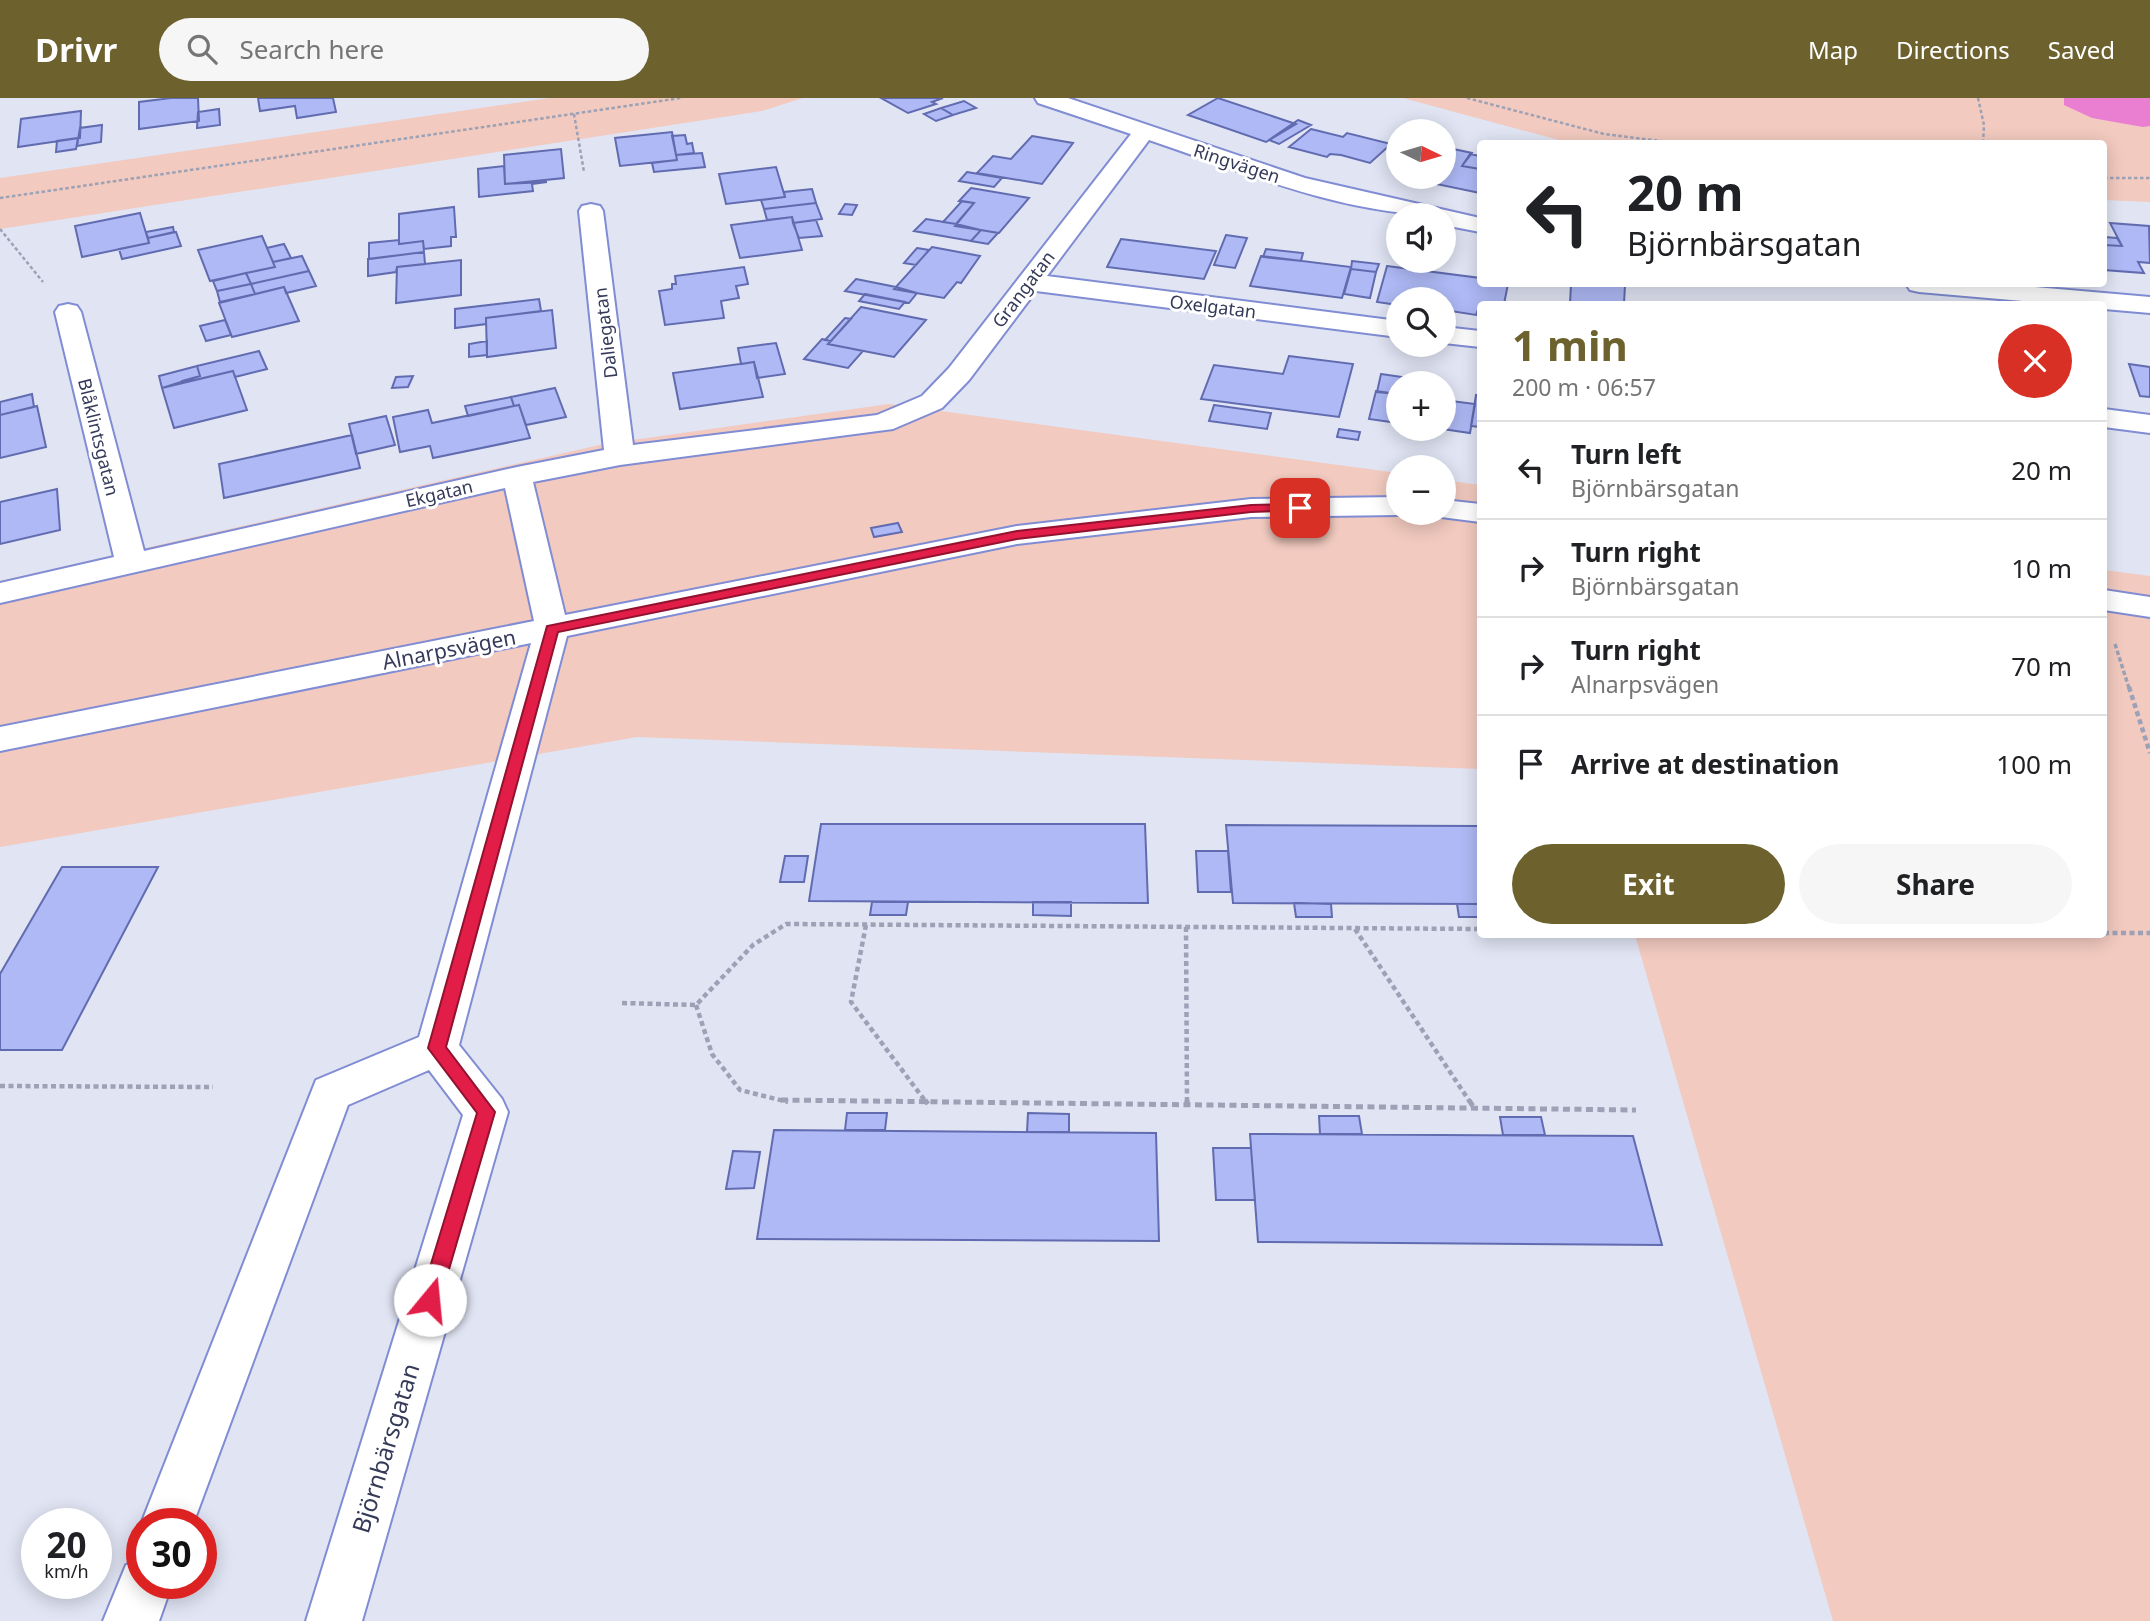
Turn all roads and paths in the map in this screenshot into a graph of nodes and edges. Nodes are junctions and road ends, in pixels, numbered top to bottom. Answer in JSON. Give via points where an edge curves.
{"nodes":[{"id":1,"x":681,"y":98,"type":"edge"},
{"id":2,"x":1046,"y":98,"type":"edge"},
{"id":3,"x":1467,"y":98,"type":"edge"},
{"id":4,"x":1978,"y":98,"type":"edge"},
{"id":5,"x":574,"y":114,"type":"junction"},
{"id":6,"x":1144,"y":132,"type":"junction"},
{"id":7,"x":1653,"y":140,"type":"edge"},
{"id":8,"x":1983,"y":140,"type":"edge"},
{"id":9,"x":2107,"y":178,"type":"edge"},
{"id":10,"x":2150,"y":178,"type":"edge"},
{"id":11,"x":0,"y":198,"type":"edge"},
{"id":12,"x":1386,"y":204,"type":"edge"},
{"id":13,"x":591,"y":211,"type":"joint"},
{"id":14,"x":1456,"y":220,"type":"edge"},
{"id":15,"x":1477,"y":224,"type":"edge"},
{"id":16,"x":0,"y":229,"type":"edge"},
{"id":17,"x":1029,"y":282,"type":"junction"},
{"id":18,"x":1952,"y":287,"type":"edge"},
{"id":19,"x":2106,"y":301,"type":"edge"},
{"id":20,"x":2107,"y":301,"type":"edge"},
{"id":21,"x":2150,"y":305,"type":"edge"},
{"id":22,"x":68,"y":312,"type":"joint"},
{"id":23,"x":1386,"y":327,"type":"edge"},
{"id":24,"x":1456,"y":336,"type":"edge"},
{"id":25,"x":1477,"y":339,"type":"edge"},
{"id":26,"x":2107,"y":418,"type":"edge"},
{"id":27,"x":883,"y":423,"type":"joint"},
{"id":28,"x":2150,"y":424,"type":"edge"},
{"id":29,"x":620,"y":456,"type":"junction"},
{"id":30,"x":517,"y":476,"type":"junction"},
{"id":31,"x":1386,"y":506,"type":"edge"},
{"id":32,"x":1456,"y":510,"type":"edge"},
{"id":33,"x":1477,"y":513,"type":"edge"},
{"id":34,"x":131,"y":563,"type":"junction"},
{"id":35,"x":0,"y":593,"type":"edge"},
{"id":36,"x":2107,"y":600,"type":"edge"},
{"id":37,"x":2150,"y":607,"type":"edge"},
{"id":38,"x":552,"y":629,"type":"junction"},
{"id":39,"x":2112,"y":633,"type":"dead end"},
{"id":40,"x":0,"y":739,"type":"edge"},
{"id":41,"x":2150,"y":753,"type":"edge"},
{"id":42,"x":866,"y":925,"type":"junction"},
{"id":43,"x":1186,"y":927,"type":"junction"},
{"id":44,"x":1354,"y":928,"type":"junction"},
{"id":45,"x":1477,"y":929,"type":"edge"},
{"id":46,"x":2107,"y":933,"type":"edge"},
{"id":47,"x":2150,"y":933,"type":"edge"},
{"id":48,"x":622,"y":1003,"type":"dead end"},
{"id":49,"x":695,"y":1005,"type":"junction"},
{"id":50,"x":437,"y":1048,"type":"junction"},
{"id":51,"x":0,"y":1086,"type":"edge"},
{"id":52,"x":214,"y":1087,"type":"dead end"},
{"id":53,"x":928,"y":1104,"type":"junction"},
{"id":54,"x":1187,"y":1106,"type":"junction"},
{"id":55,"x":1474,"y":1108,"type":"junction"},
{"id":56,"x":1636,"y":1110,"type":"dead end"},
{"id":57,"x":173,"y":1508,"type":"edge"},
{"id":58,"x":139,"y":1599,"type":"edge"},
{"id":59,"x":131,"y":1621,"type":"edge"},
{"id":60,"x":334,"y":1621,"type":"edge"}],
"edges":[{"from":1,"to":5,"type":"path"},
{"from":2,"to":6,"type":"street","name":"Ringvägen"},
{"from":3,"to":7,"type":"path","via":[[1604,134]]},
{"from":4,"to":8,"type":"path"},
{"from":5,"to":11,"type":"path"},
{"from":5,"to":13,"type":"path"},
{"from":6,"to":12,"type":"street","name":"Ringvägen","via":[[1298,183]]},
{"from":6,"to":17,"type":"street","name":"Grangatan"},
{"from":9,"to":10,"type":"path"},
{"from":13,"to":29,"type":"street","name":"Daliegatan"},
{"from":14,"to":15,"type":"street"},
{"from":16,"to":22,"type":"path"},
{"from":17,"to":23,"type":"street","name":"Oxelgatan"},
{"from":17,"to":27,"type":"street","name":"Grangatan","via":[[932,402]]},
{"from":18,"to":19,"type":"street"},
{"from":20,"to":21,"type":"street"},
{"from":22,"to":34,"type":"street","name":"Blåklintsgatan"},
{"from":24,"to":25,"type":"street"},
{"from":26,"to":28,"type":"street"},
{"from":27,"to":29,"type":"street","name":"Ekgatan"},
{"from":29,"to":30,"type":"street","name":"Ekgatan"},
{"from":30,"to":34,"type":"street","name":"Ekgatan"},
{"from":30,"to":38,"type":"street"},
{"from":31,"to":38,"type":"street","name":"Alnarpsvägen","via":[[1251,508],[1017,535]]},
{"from":32,"to":33,"type":"street"},
{"from":34,"to":35,"type":"street","name":"Ekgatan"},
{"from":36,"to":37,"type":"street"},
{"from":38,"to":40,"type":"street","name":"Alnarpsvägen"},
{"from":38,"to":50,"type":"street"},
{"from":39,"to":41,"type":"path"},
{"from":42,"to":43,"type":"path"},
{"from":42,"to":49,"type":"path","via":[[786,924],[753,945]]},
{"from":42,"to":53,"type":"path","via":[[851,1002]]},
{"from":43,"to":44,"type":"path"},
{"from":43,"to":54,"type":"path"},
{"from":44,"to":45,"type":"path"},
{"from":44,"to":55,"type":"path"},
{"from":46,"to":47,"type":"path"},
{"from":48,"to":49,"type":"path"},
{"from":49,"to":53,"type":"path","via":[[712,1054],[740,1090],[789,1102]]},
{"from":50,"to":57,"type":"street","via":[[331,1093]]},
{"from":50,"to":60,"type":"street","name":"Björnbärsgatan","via":[[486,1112]]},
{"from":51,"to":52,"type":"path"},
{"from":53,"to":54,"type":"path"},
{"from":54,"to":55,"type":"path"},
{"from":55,"to":56,"type":"path"},
{"from":58,"to":59,"type":"street"}]}
